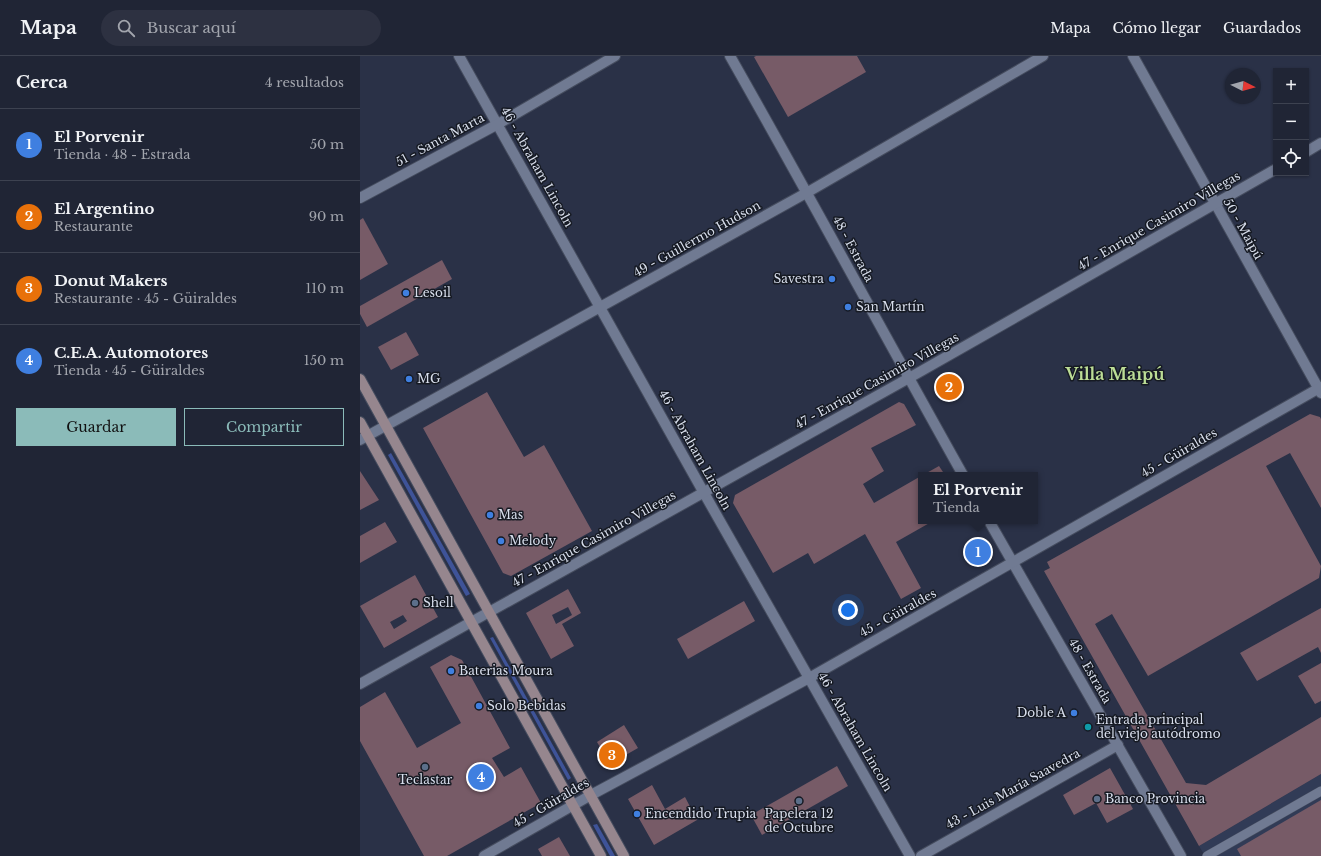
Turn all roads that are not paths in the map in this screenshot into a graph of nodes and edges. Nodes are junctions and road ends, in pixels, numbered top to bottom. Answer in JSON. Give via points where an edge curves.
{"nodes":[{"id":1,"x":459,"y":56,"type":"edge"},
{"id":2,"x":615,"y":56,"type":"edge"},
{"id":3,"x":730,"y":56,"type":"edge"},
{"id":4,"x":1043,"y":56,"type":"edge"},
{"id":5,"x":1133,"y":56,"type":"edge"},
{"id":6,"x":498,"y":124,"type":"junction"},
{"id":7,"x":1321,"y":143,"type":"edge"},
{"id":8,"x":1309,"y":150,"type":"edge"},
{"id":9,"x":1273,"y":171,"type":"edge"},
{"id":10,"x":808,"y":192,"type":"junction"},
{"id":11,"x":360,"y":198,"type":"edge"},
{"id":12,"x":1214,"y":204,"type":"junction"},
{"id":13,"x":601,"y":308,"type":"junction"},
{"id":14,"x":909,"y":378,"type":"junction"},
{"id":15,"x":360,"y":379,"type":"edge"},
{"id":16,"x":1320,"y":389,"type":"edge"},
{"id":17,"x":360,"y":422,"type":"edge"},
{"id":18,"x":385,"y":425,"type":"junction"},
{"id":19,"x":364,"y":438,"type":"edge"},
{"id":20,"x":961,"y":472,"type":"edge"},
{"id":21,"x":704,"y":493,"type":"junction"},
{"id":22,"x":991,"y":524,"type":"edge"},
{"id":23,"x":1012,"y":564,"type":"junction"},
{"id":24,"x":490,"y":613,"type":"junction"},
{"id":25,"x":471,"y":623,"type":"junction"},
{"id":26,"x":809,"y":678,"type":"junction"},
{"id":27,"x":360,"y":684,"type":"edge"},
{"id":28,"x":1118,"y":745,"type":"junction"},
{"id":29,"x":1321,"y":791,"type":"edge"},
{"id":30,"x":591,"y":795,"type":"junction"},
{"id":31,"x":573,"y":806,"type":"junction"},
{"id":32,"x":484,"y":856,"type":"edge"},
{"id":33,"x":600,"y":856,"type":"edge"},
{"id":34,"x":624,"y":856,"type":"edge"},
{"id":35,"x":910,"y":856,"type":"edge"},
{"id":36,"x":921,"y":856,"type":"edge"},
{"id":37,"x":1181,"y":856,"type":"edge"},
{"id":38,"x":1207,"y":856,"type":"edge"}],
"edges":[{"from":1,"to":6,"type":"street","name":"46 - Abraham Lincoln"},
{"from":2,"to":6,"type":"street","name":"51 - Santa Marta"},
{"from":3,"to":10,"type":"street","name":"48 - Estrada"},
{"from":4,"to":10,"type":"street","name":"49 - Guillermo Hudson"},
{"from":5,"to":12,"type":"street","name":"50 - Maipú"},
{"from":6,"to":11,"type":"street","name":"51 - Santa Marta"},
{"from":6,"to":13,"type":"street","name":"46 - Abraham Lincoln"},
{"from":7,"to":8,"type":"street"},
{"from":9,"to":12,"type":"street","name":"47 - Enrique Casimiro Villegas"},
{"from":10,"to":13,"type":"street","name":"49 - Guillermo Hudson"},
{"from":10,"to":14,"type":"street","name":"48 - Estrada"},
{"from":12,"to":14,"type":"street","name":"47 - Enrique Casimiro Villegas"},
{"from":12,"to":16,"type":"street","name":"50 - Maipú"},
{"from":13,"to":18,"type":"street","name":"49 - Guillermo Hudson"},
{"from":13,"to":21,"type":"street","name":"46 - Abraham Lincoln"},
{"from":14,"to":20,"type":"street","name":"48 - Estrada"},
{"from":14,"to":21,"type":"street","name":"47 - Enrique Casimiro Villegas"},
{"from":15,"to":18,"type":"main road"},
{"from":16,"to":23,"type":"street","name":"45 - Güiraldes"},
{"from":17,"to":19,"type":"main road"},
{"from":18,"to":19,"type":"street","name":"49 - Guillermo Hudson"},
{"from":18,"to":24,"type":"main road"},
{"from":19,"to":25,"type":"main road"},
{"from":21,"to":24,"type":"street","name":"47 - Enrique Casimiro Villegas"},
{"from":21,"to":26,"type":"street","name":"46 - Abraham Lincoln"},
{"from":22,"to":23,"type":"street","name":"48 - Estrada"},
{"from":23,"to":26,"type":"street","name":"45 - Güiraldes"},
{"from":23,"to":28,"type":"street","name":"48 - Estrada"},
{"from":24,"to":25,"type":"street","name":"47 - Enrique Casimiro Villegas"},
{"from":24,"to":30,"type":"main road"},
{"from":25,"to":27,"type":"street"},
{"from":25,"to":31,"type":"main road"},
{"from":26,"to":30,"type":"street","name":"45 - Güiraldes"},
{"from":26,"to":35,"type":"street","name":"46 - Abraham Lincoln"},
{"from":28,"to":36,"type":"street","name":"43 - Luis María Saavedra"},
{"from":28,"to":37,"type":"street","name":"48 - Estrada"},
{"from":29,"to":38,"type":"lane"},
{"from":30,"to":31,"type":"street","name":"45 - Güiraldes"},
{"from":30,"to":34,"type":"main road"},
{"from":31,"to":32,"type":"street","name":"45 - Güiraldes"},
{"from":31,"to":33,"type":"main road"}]}
